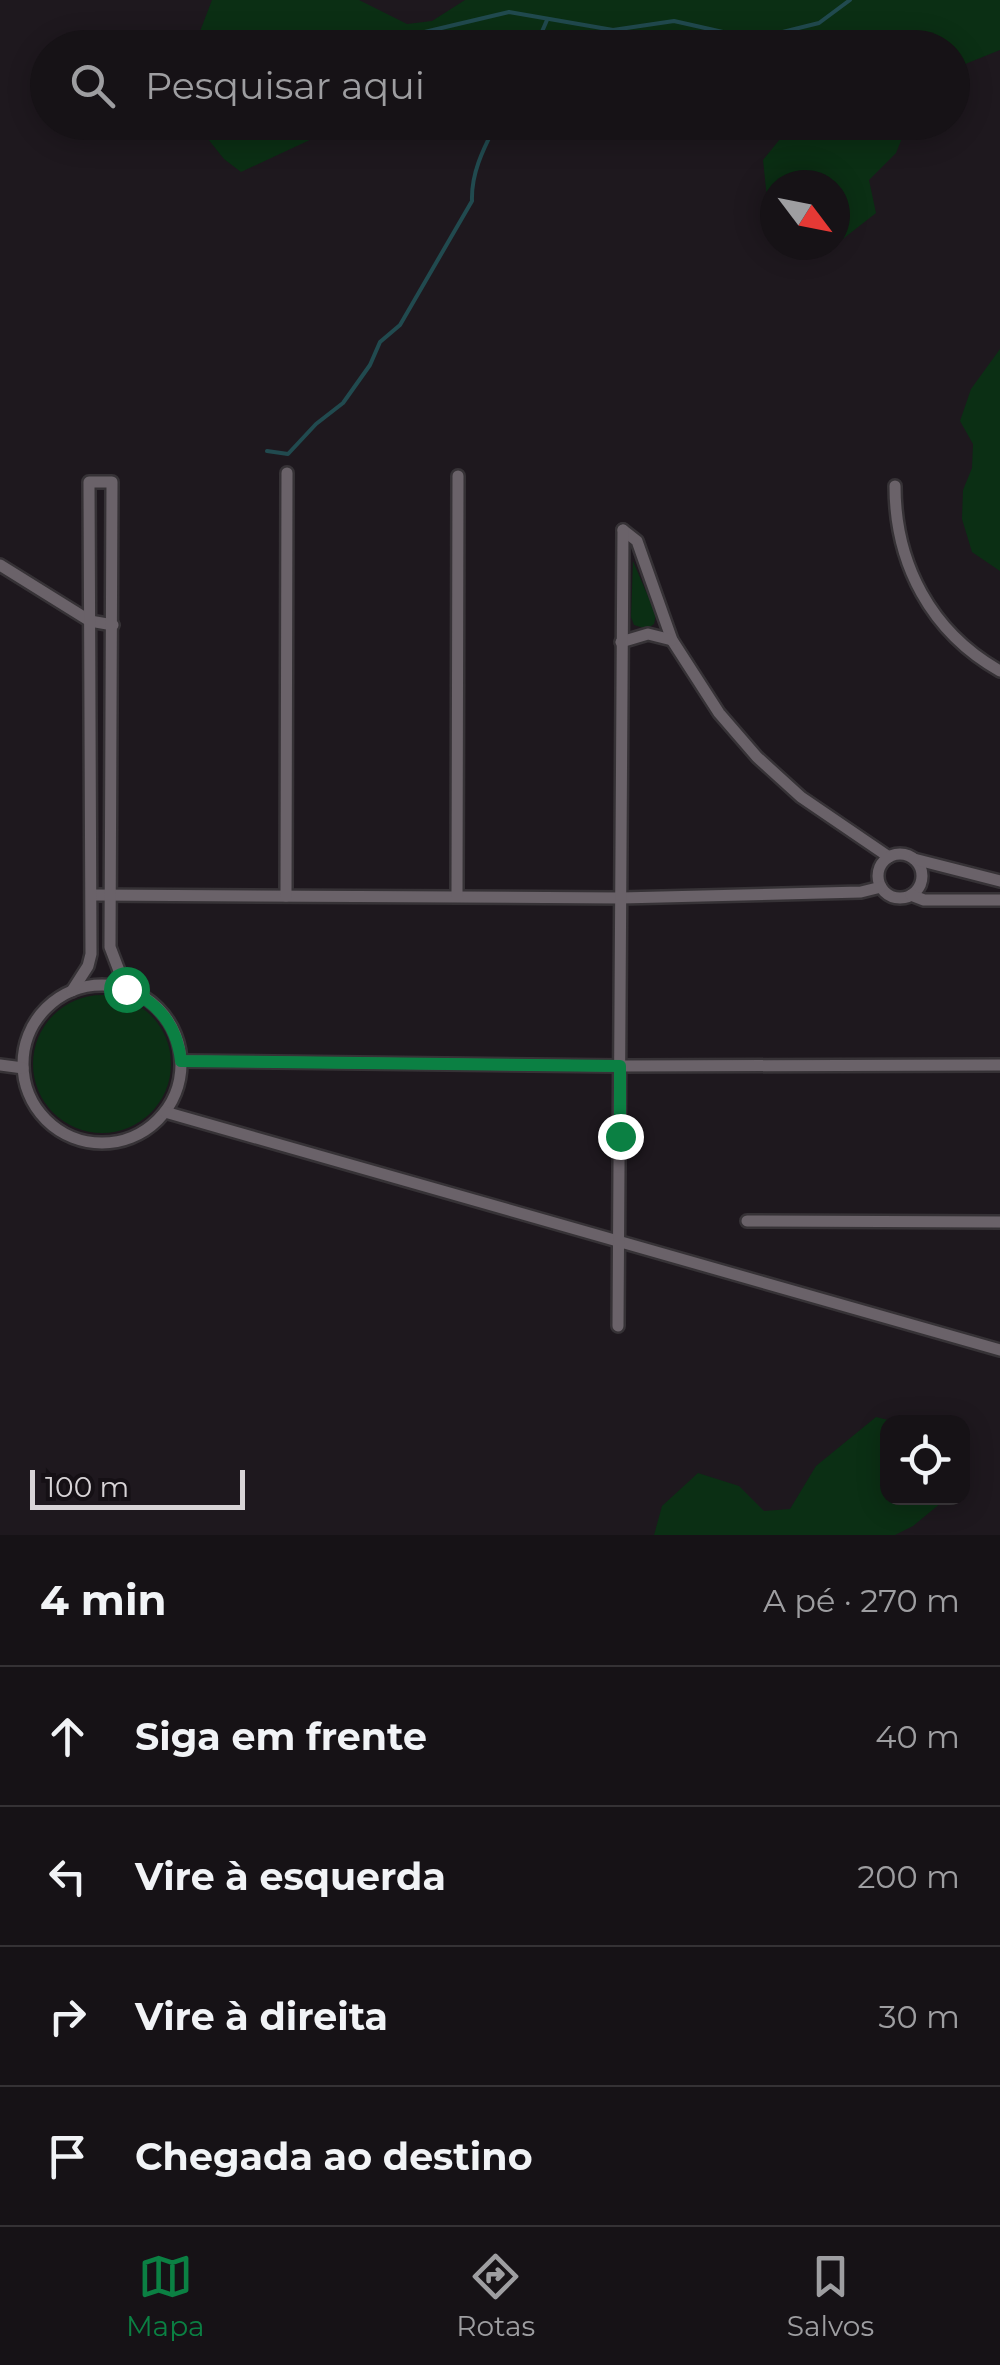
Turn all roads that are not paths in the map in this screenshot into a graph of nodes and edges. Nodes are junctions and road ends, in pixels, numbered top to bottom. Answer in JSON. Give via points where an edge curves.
{"nodes":[{"id":1,"x":287,"y":473,"type":"dead end"},
{"id":2,"x":458,"y":476,"type":"dead end"},
{"id":3,"x":895,"y":486,"type":"dead end"},
{"id":4,"x":0,"y":565,"type":"edge"},
{"id":5,"x":90,"y":621,"type":"junction"},
{"id":6,"x":113,"y":625,"type":"junction"},
{"id":7,"x":672,"y":640,"type":"junction"},
{"id":8,"x":621,"y":642,"type":"junction"},
{"id":9,"x":1000,"y":671,"type":"edge"},
{"id":10,"x":889,"y":857,"type":"junction"},
{"id":11,"x":914,"y":860,"type":"junction"},
{"id":12,"x":1000,"y":880,"type":"edge"},
{"id":13,"x":880,"y":888,"type":"junction"},
{"id":14,"x":92,"y":894,"type":"junction"},
{"id":15,"x":457,"y":895,"type":"junction"},
{"id":16,"x":911,"y":895,"type":"junction"},
{"id":17,"x":286,"y":896,"type":"junction"},
{"id":18,"x":110,"y":897,"type":"junction"},
{"id":19,"x":622,"y":898,"type":"junction"},
{"id":20,"x":1000,"y":900,"type":"edge"},
{"id":21,"x":126,"y":989,"type":"junction"},
{"id":22,"x":72,"y":991,"type":"junction"},
{"id":23,"x":181,"y":1061,"type":"junction"},
{"id":24,"x":0,"y":1065,"type":"edge"},
{"id":25,"x":1000,"y":1065,"type":"edge"},
{"id":26,"x":620,"y":1066,"type":"junction"},
{"id":27,"x":23,"y":1068,"type":"junction"},
{"id":28,"x":164,"y":1112,"type":"junction"},
{"id":29,"x":746,"y":1221,"type":"dead end"},
{"id":30,"x":1000,"y":1222,"type":"edge"},
{"id":31,"x":620,"y":1242,"type":"junction"},
{"id":32,"x":618,"y":1326,"type":"dead end"},
{"id":33,"x":1000,"y":1350,"type":"edge"}],
"edges":[{"from":1,"to":17,"type":"street"},
{"from":2,"to":15,"type":"street"},
{"from":3,"to":9,"type":"street","via":[[897,528],[917,588],[954,638]]},
{"from":4,"to":5,"type":"street"},
{"from":5,"to":6,"type":"street"},
{"from":5,"to":6,"type":"street","via":[[89,482],[112,482]]},
{"from":5,"to":14,"type":"street"},
{"from":6,"to":18,"type":"street"},
{"from":7,"to":8,"type":"street","via":[[648,634]]},
{"from":7,"to":8,"type":"street","via":[[636,541],[623,530]]},
{"from":7,"to":10,"type":"street","via":[[710,702],[757,757]]},
{"from":8,"to":19,"type":"street"},
{"from":10,"to":11,"type":"street"},
{"from":10,"to":13,"type":"street","via":[[879,867]]},
{"from":11,"to":12,"type":"street"},
{"from":11,"to":16,"type":"street","via":[[922,878]]},
{"from":13,"to":16,"type":"street","via":[[898,898]]},
{"from":13,"to":19,"type":"street"},
{"from":14,"to":18,"type":"street"},
{"from":14,"to":22,"type":"street","via":[[91,954]]},
{"from":15,"to":17,"type":"street"},
{"from":15,"to":19,"type":"street"},
{"from":16,"to":20,"type":"street"},
{"from":17,"to":18,"type":"street"},
{"from":18,"to":21,"type":"street","via":[[110,948]]},
{"from":19,"to":26,"type":"street"},
{"from":21,"to":22,"type":"street"},
{"from":21,"to":23,"type":"street","via":[[169,1022]]},
{"from":22,"to":27,"type":"street","via":[[40,1016]]},
{"from":23,"to":26,"type":"street"},
{"from":23,"to":28,"type":"street"},
{"from":24,"to":27,"type":"street"},
{"from":25,"to":26,"type":"street"},
{"from":26,"to":31,"type":"street"},
{"from":27,"to":28,"type":"street","via":[[36,1107],[78,1140],[119,1141],[144,1131]]},
{"from":28,"to":31,"type":"street"},
{"from":29,"to":30,"type":"street"},
{"from":31,"to":32,"type":"street"},
{"from":31,"to":33,"type":"street"}]}
